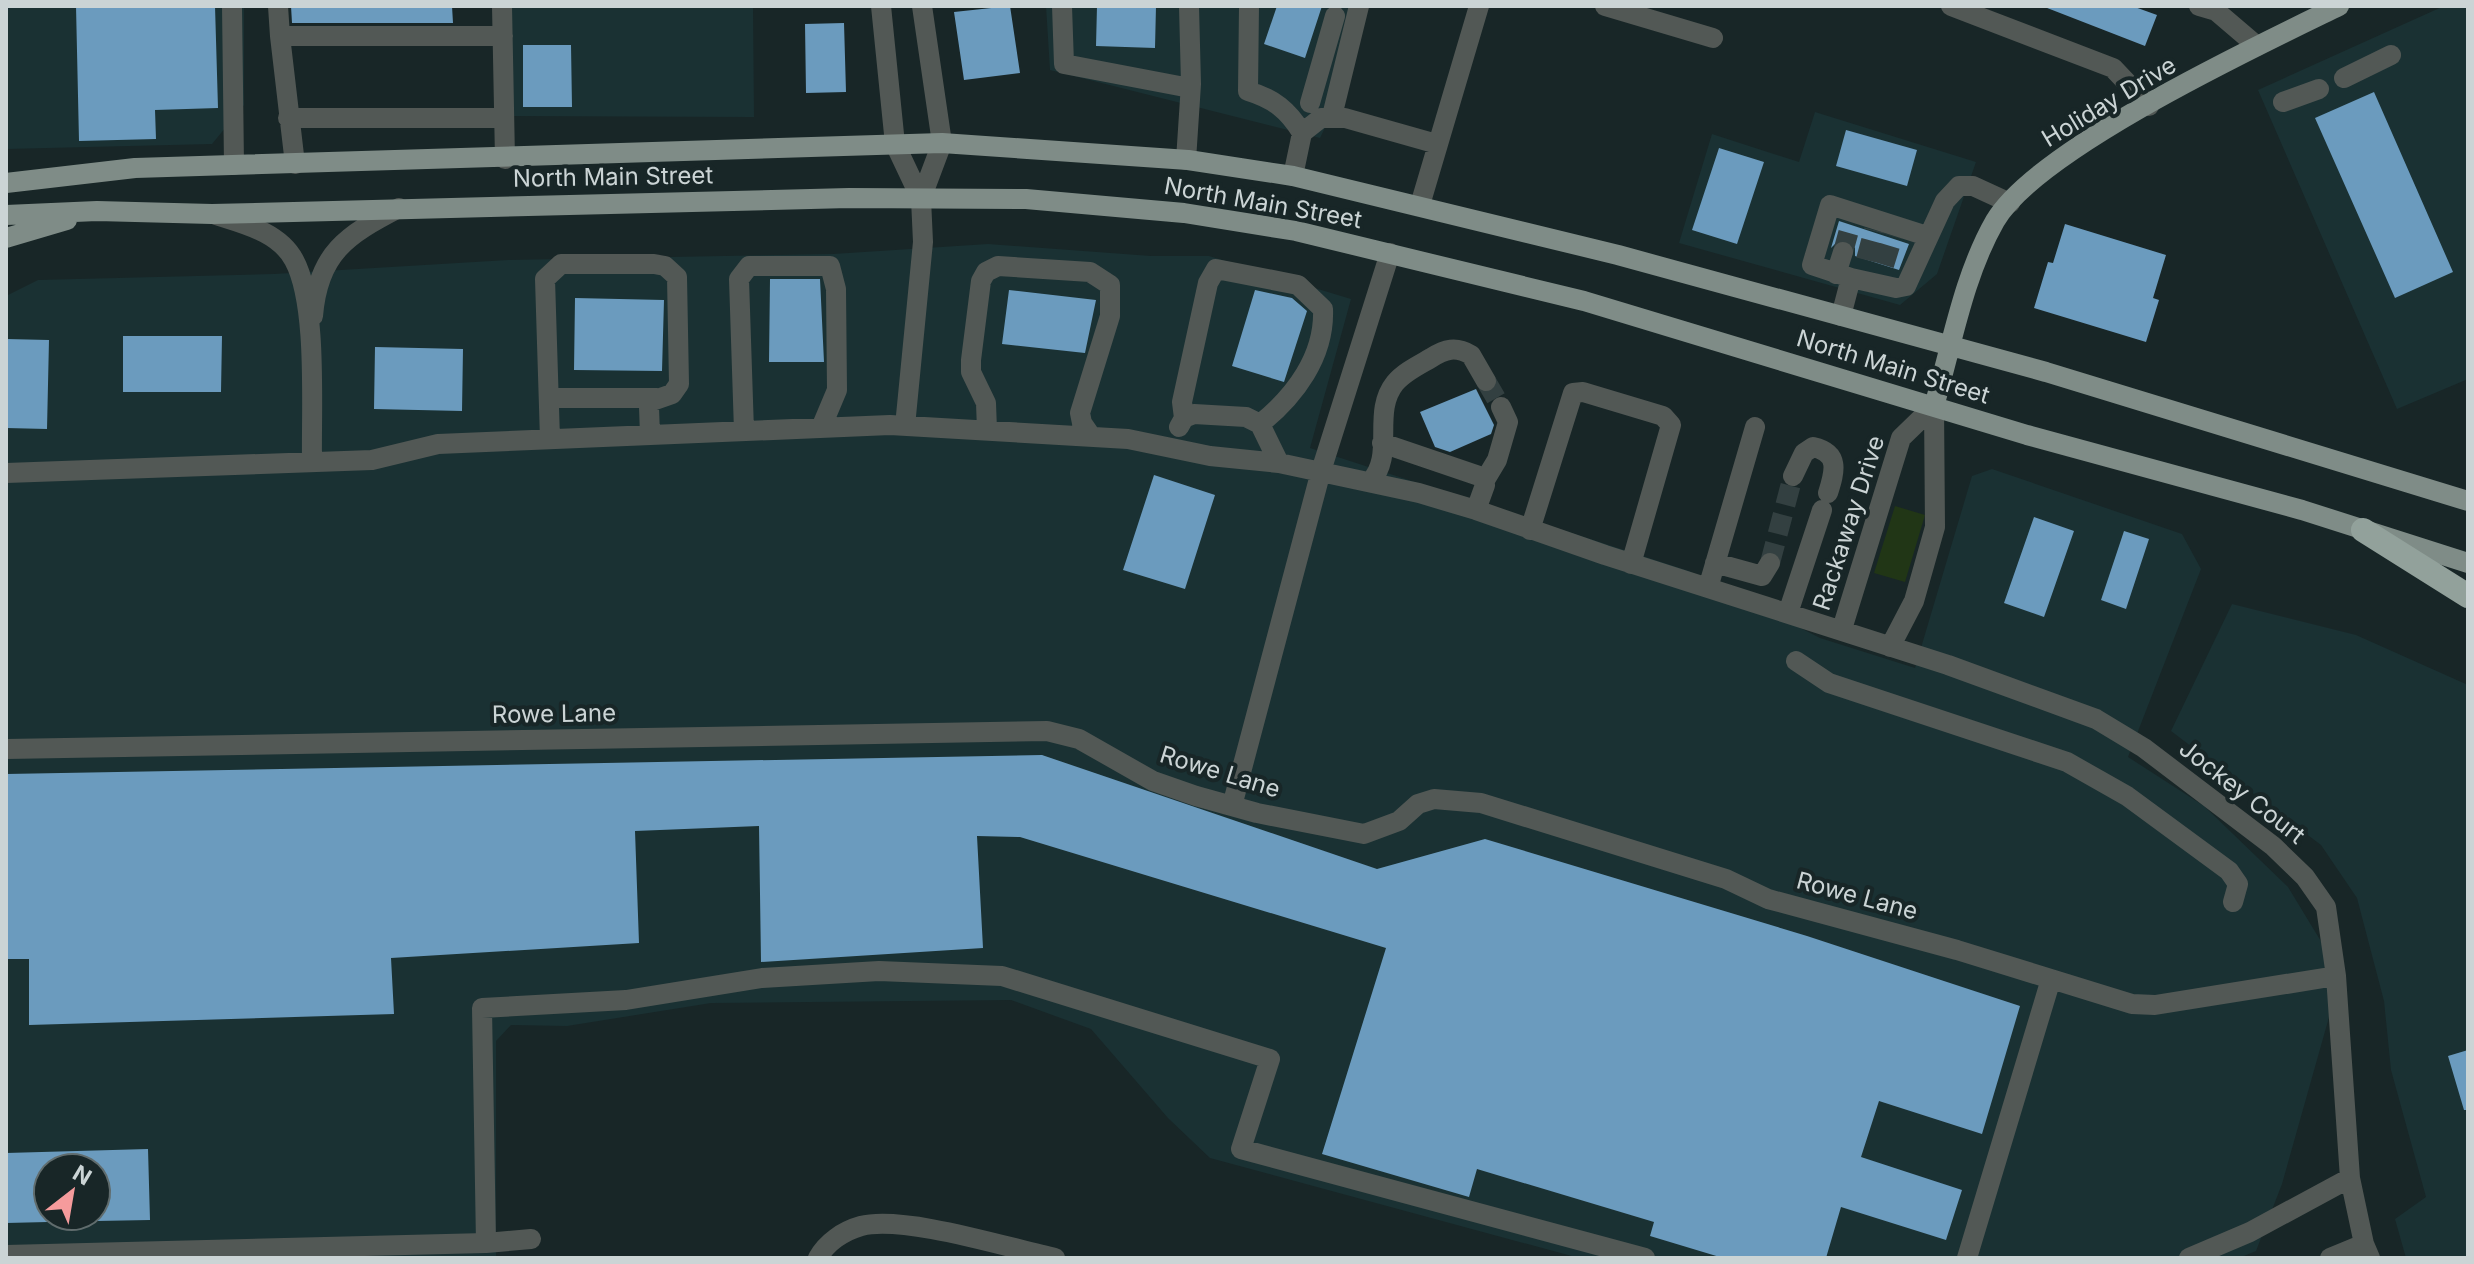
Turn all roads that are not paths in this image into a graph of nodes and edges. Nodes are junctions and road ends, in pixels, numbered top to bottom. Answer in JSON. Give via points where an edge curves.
{"nodes":[{"id":1,"x":232,"y":6,"type":"edge"},
{"id":2,"x":278,"y":6,"type":"edge"},
{"id":3,"x":502,"y":6,"type":"edge"},
{"id":4,"x":881,"y":6,"type":"edge"},
{"id":5,"x":922,"y":6,"type":"edge"},
{"id":6,"x":1062,"y":6,"type":"edge"},
{"id":7,"x":1189,"y":6,"type":"edge"},
{"id":8,"x":1249,"y":6,"type":"edge"},
{"id":9,"x":1359,"y":6,"type":"edge"},
{"id":10,"x":1479,"y":6,"type":"edge"},
{"id":11,"x":1605,"y":6,"type":"edge"},
{"id":12,"x":1951,"y":6,"type":"edge"},
{"id":13,"x":2339,"y":6,"type":"edge"},
{"id":14,"x":2210,"y":8,"type":"edge"},
{"id":15,"x":1335,"y":16,"type":"dead end"},
{"id":16,"x":280,"y":36,"type":"junction"},
{"id":17,"x":503,"y":36,"type":"junction"},
{"id":18,"x":1713,"y":38,"type":"dead end"},
{"id":19,"x":2257,"y":46,"type":"junction"},
{"id":20,"x":2391,"y":55,"type":"dead end"},
{"id":21,"x":2344,"y":78,"type":"dead end"},
{"id":22,"x":1190,"y":88,"type":"junction"},
{"id":23,"x":2319,"y":89,"type":"dead end"},
{"id":24,"x":1269,"y":98,"type":"junction"},
{"id":25,"x":2283,"y":102,"type":"dead end"},
{"id":26,"x":1310,"y":103,"type":"junction"},
{"id":27,"x":2149,"y":106,"type":"junction"},
{"id":28,"x":1339,"y":115,"type":"junction"},
{"id":29,"x":288,"y":118,"type":"junction"},
{"id":30,"x":504,"y":118,"type":"junction"},
{"id":31,"x":1302,"y":133,"type":"junction"},
{"id":32,"x":942,"y":143,"type":"junction"},
{"id":33,"x":895,"y":144,"type":"junction"},
{"id":34,"x":1437,"y":144,"type":"junction"},
{"id":35,"x":505,"y":159,"type":"junction"},
{"id":36,"x":1186,"y":160,"type":"junction"},
{"id":37,"x":295,"y":164,"type":"junction"},
{"id":38,"x":234,"y":165,"type":"junction"},
{"id":39,"x":1293,"y":176,"type":"junction"},
{"id":40,"x":6,"y":183,"type":"edge"},
{"id":41,"x":921,"y":199,"type":"junction"},
{"id":42,"x":2010,"y":203,"type":"junction"},
{"id":43,"x":1420,"y":205,"type":"junction"},
{"id":44,"x":399,"y":208,"type":"junction"},
{"id":45,"x":97,"y":211,"type":"junction"},
{"id":46,"x":212,"y":214,"type":"junction"},
{"id":47,"x":6,"y":215,"type":"edge"},
{"id":48,"x":1927,"y":236,"type":"junction"},
{"id":49,"x":6,"y":238,"type":"edge"},
{"id":50,"x":1843,"y":252,"type":"dead end"},
{"id":51,"x":1390,"y":253,"type":"junction"},
{"id":52,"x":1863,"y":274,"type":"junction"},
{"id":53,"x":1841,"y":316,"type":"junction"},
{"id":54,"x":1951,"y":347,"type":"junction"},
{"id":55,"x":310,"y":367,"type":"junction"},
{"id":56,"x":1486,"y":381,"type":"tunnel mouth"},
{"id":57,"x":550,"y":398,"type":"junction"},
{"id":58,"x":657,"y":398,"type":"junction"},
{"id":59,"x":1934,"y":406,"type":"junction"},
{"id":60,"x":1501,"y":407,"type":"tunnel mouth"},
{"id":61,"x":1184,"y":418,"type":"junction"},
{"id":62,"x":1260,"y":424,"type":"junction"},
{"id":63,"x":905,"y":426,"type":"junction"},
{"id":64,"x":1755,"y":427,"type":"dead end"},
{"id":65,"x":821,"y":428,"type":"junction"},
{"id":66,"x":987,"y":430,"type":"junction"},
{"id":67,"x":744,"y":431,"type":"junction"},
{"id":68,"x":650,"y":435,"type":"junction"},
{"id":69,"x":1091,"y":436,"type":"junction"},
{"id":70,"x":550,"y":439,"type":"junction"},
{"id":71,"x":1382,"y":443,"type":"junction"},
{"id":72,"x":1176,"y":448,"type":"junction"},
{"id":73,"x":312,"y":462,"type":"junction"},
{"id":74,"x":1279,"y":463,"type":"junction"},
{"id":75,"x":1321,"y":471,"type":"junction"},
{"id":76,"x":6,"y":473,"type":"edge"},
{"id":77,"x":1793,"y":476,"type":"tunnel mouth"},
{"id":78,"x":1485,"y":480,"type":"junction"},
{"id":79,"x":1370,"y":482,"type":"junction"},
{"id":80,"x":2468,"y":501,"type":"edge"},
{"id":81,"x":1476,"y":510,"type":"junction"},
{"id":82,"x":1530,"y":530,"type":"junction"},
{"id":83,"x":2363,"y":530,"type":"junction"},
{"id":84,"x":1715,"y":563,"type":"junction"},
{"id":85,"x":1770,"y":563,"type":"dead end"},
{"id":86,"x":2468,"y":563,"type":"edge"},
{"id":87,"x":1631,"y":564,"type":"junction"},
{"id":88,"x":1708,"y":588,"type":"junction"},
{"id":89,"x":2468,"y":596,"type":"edge"},
{"id":90,"x":1788,"y":613,"type":"junction"},
{"id":91,"x":1842,"y":629,"type":"junction"},
{"id":92,"x":1890,"y":647,"type":"junction"},
{"id":93,"x":1796,"y":661,"type":"dead end"},
{"id":94,"x":6,"y":749,"type":"edge"},
{"id":95,"x":1232,"y":806,"type":"junction"},
{"id":96,"x":2233,"y":902,"type":"dead end"},
{"id":97,"x":2336,"y":976,"type":"junction"},
{"id":98,"x":2051,"y":979,"type":"junction"},
{"id":99,"x":2350,"y":1178,"type":"junction"},
{"id":100,"x":531,"y":1239,"type":"dead end"},
{"id":101,"x":486,"y":1243,"type":"junction"},
{"id":102,"x":2367,"y":1251,"type":"edge"},
{"id":103,"x":6,"y":1255,"type":"edge"},
{"id":104,"x":818,"y":1258,"type":"edge"},
{"id":105,"x":1055,"y":1258,"type":"edge"},
{"id":106,"x":1645,"y":1258,"type":"edge"},
{"id":107,"x":1967,"y":1258,"type":"edge"},
{"id":108,"x":2189,"y":1258,"type":"edge"},
{"id":109,"x":2330,"y":1258,"type":"edge"}],
"edges":[{"from":1,"to":38,"type":"street"},
{"from":2,"to":16,"type":"street"},
{"from":3,"to":17,"type":"street"},
{"from":4,"to":33,"type":"street"},
{"from":5,"to":32,"type":"street"},
{"from":6,"to":22,"type":"street","via":[[1064,64]]},
{"from":7,"to":22,"type":"street"},
{"from":8,"to":24,"type":"street","via":[[1248,91]]},
{"from":9,"to":28,"type":"street"},
{"from":10,"to":34,"type":"street"},
{"from":11,"to":18,"type":"street"},
{"from":12,"to":27,"type":"street","via":[[2113,68]]},
{"from":13,"to":19,"type":"main road","name":"Holiday Drive"},
{"from":14,"to":19,"type":"street"},
{"from":15,"to":26,"type":"street"},
{"from":16,"to":17,"type":"street"},
{"from":16,"to":29,"type":"street"},
{"from":17,"to":30,"type":"street"},
{"from":19,"to":27,"type":"main road","name":"Holiday Drive"},
{"from":20,"to":21,"type":"street"},
{"from":22,"to":36,"type":"street"},
{"from":23,"to":25,"type":"street"},
{"from":24,"to":26,"type":"street"},
{"from":24,"to":31,"type":"street","via":[[1290,114]]},
{"from":26,"to":28,"type":"street"},
{"from":27,"to":42,"type":"main road","name":"Holiday Drive","via":[[2065,154]]},
{"from":28,"to":31,"type":"street","via":[[1321,118]]},
{"from":28,"to":34,"type":"street"},
{"from":29,"to":30,"type":"street"},
{"from":29,"to":37,"type":"street"},
{"from":30,"to":35,"type":"street"},
{"from":31,"to":39,"type":"street"},
{"from":32,"to":33,"type":"main road","name":"North Main Street"},
{"from":32,"to":36,"type":"main road","name":"North Main Street"},
{"from":32,"to":41,"type":"street"},
{"from":33,"to":35,"type":"main road","name":"North Main Street"},
{"from":33,"to":41,"type":"street"},
{"from":34,"to":43,"type":"street"},
{"from":35,"to":37,"type":"main road","name":"North Main Street"},
{"from":36,"to":39,"type":"main road","name":"North Main Street"},
{"from":37,"to":38,"type":"main road","name":"North Main Street"},
{"from":38,"to":40,"type":"main road","name":"North Main Street","via":[[135,168]]},
{"from":39,"to":43,"type":"main road","name":"North Main Street"},
{"from":41,"to":44,"type":"main road","name":"North Main Street"},
{"from":41,"to":51,"type":"main road","name":"North Main Street","via":[[1026,199],[1184,213]]},
{"from":41,"to":63,"type":"street","via":[[923,242]]},
{"from":42,"to":48,"type":"street","via":[[1973,186],[1959,186]]},
{"from":42,"to":54,"type":"main road","name":"Holiday Drive","via":[[1996,220],[1966,287]]},
{"from":43,"to":53,"type":"main road","name":"North Main Street"},
{"from":44,"to":46,"type":"main road","name":"North Main Street"},
{"from":44,"to":55,"type":"street","via":[[360,228],[324,265],[314,304]]},
{"from":45,"to":46,"type":"main road","name":"North Main Street"},
{"from":45,"to":47,"type":"main road","name":"North Main Street"},
{"from":45,"to":49,"type":"main road"},
{"from":46,"to":55,"type":"street","via":[[265,232],[294,259],[308,304]]},
{"from":48,"to":52,"type":"street","via":[[1906,286]]},
{"from":48,"to":52,"type":"street","via":[[1853,217],[1830,205],[1812,265]]},
{"from":50,"to":52,"type":"street"},
{"from":51,"to":59,"type":"main road","name":"North Main Street","via":[[1584,301]]},
{"from":51,"to":75,"type":"street"},
{"from":52,"to":53,"type":"street"},
{"from":53,"to":54,"type":"main road","name":"North Main Street"},
{"from":54,"to":59,"type":"main road","name":"Holiday Drive"},
{"from":54,"to":80,"type":"main road","name":"North Main Street"},
{"from":55,"to":73,"type":"street"},
{"from":56,"to":71,"type":"street","via":[[1471,355],[1442,351],[1393,384],[1381,420]]},
{"from":57,"to":58,"type":"street"},
{"from":57,"to":58,"type":"street","via":[[545,279],[561,264],[654,264],[677,277],[679,384],[672,394]]},
{"from":57,"to":70,"type":"street"},
{"from":58,"to":68,"type":"street","via":[[649,407]]},
{"from":59,"to":83,"type":"main road","name":"North Main Street"},
{"from":59,"to":91,"type":"street","name":"Rackaway Drive","via":[[1901,438]]},
{"from":59,"to":92,"type":"street","via":[[1935,527],[1914,601]]},
{"from":60,"to":78,"type":"street","via":[[1508,422]]},
{"from":61,"to":62,"type":"street","via":[[1246,417]]},
{"from":61,"to":62,"type":"street","via":[[1182,402],[1208,283],[1216,269],[1298,285],[1323,309],[1324,323],[1303,379],[1284,405]]},
{"from":61,"to":72,"type":"street"},
{"from":62,"to":74,"type":"street"},
{"from":63,"to":65,"type":"street","name":"Jockey Court"},
{"from":63,"to":66,"type":"street","name":"Jockey Court"},
{"from":64,"to":84,"type":"street"},
{"from":65,"to":67,"type":"street","name":"Jockey Court"},
{"from":65,"to":67,"type":"street","via":[[837,390],[836,289],[830,266],[749,266],[739,279]]},
{"from":66,"to":69,"type":"street","name":"Jockey Court"},
{"from":66,"to":69,"type":"street","via":[[986,403],[971,360],[981,281],[998,266],[1090,272],[1110,285],[1110,316],[1080,413]]},
{"from":67,"to":68,"type":"street","name":"Jockey Court"},
{"from":68,"to":70,"type":"street","name":"Jockey Court"},
{"from":69,"to":72,"type":"street","name":"Jockey Court"},
{"from":70,"to":73,"type":"street","name":"Jockey Court","via":[[438,444],[372,460]]},
{"from":71,"to":78,"type":"street"},
{"from":71,"to":79,"type":"street","via":[[1381,468]]},
{"from":72,"to":74,"type":"street","name":"Jockey Court"},
{"from":73,"to":76,"type":"street","name":"Jockey Court"},
{"from":74,"to":75,"type":"street","name":"Jockey Court"},
{"from":75,"to":79,"type":"street","name":"Jockey Court"},
{"from":75,"to":95,"type":"street"},
{"from":77,"to":90,"type":"street","via":[[1804,453],[1813,447],[1832,456],[1836,469]]},
{"from":78,"to":81,"type":"street"},
{"from":79,"to":81,"type":"street","name":"Jockey Court"},
{"from":81,"to":82,"type":"street","name":"Jockey Court"},
{"from":82,"to":87,"type":"street","name":"Jockey Court"},
{"from":82,"to":87,"type":"street","via":[[1573,393],[1663,416],[1671,425]]},
{"from":83,"to":86,"type":"main road","name":"North Main Street"},
{"from":83,"to":89,"type":"highway"},
{"from":84,"to":85,"type":"street","via":[[1762,576]]},
{"from":84,"to":88,"type":"street"},
{"from":87,"to":88,"type":"street","name":"Jockey Court"},
{"from":88,"to":90,"type":"street","name":"Jockey Court"},
{"from":90,"to":91,"type":"street","name":"Jockey Court"},
{"from":91,"to":92,"type":"street","name":"Jockey Court"},
{"from":92,"to":97,"type":"street","name":"Jockey Court","via":[[2096,719],[2178,773],[2305,877],[2326,907]]},
{"from":93,"to":96,"type":"street","via":[[1829,683],[2067,762],[2127,796],[2229,871],[2238,884]]},
{"from":94,"to":95,"type":"street","name":"Rowe Lane","via":[[1012,729],[1079,739],[1153,781]]},
{"from":95,"to":98,"type":"street","name":"Rowe Lane","via":[[1364,834],[1399,821],[1418,804],[1434,799],[1481,803],[1726,879],[1768,899]]},
{"from":97,"to":98,"type":"street","name":"Rowe Lane","via":[[2155,1005],[2132,1004]]},
{"from":97,"to":99,"type":"street","name":"Jockey Court"},
{"from":98,"to":107,"type":"street"},
{"from":99,"to":102,"type":"street","name":"Jockey Court"},
{"from":99,"to":108,"type":"street"},
{"from":100,"to":101,"type":"street"},
{"from":101,"to":103,"type":"street"},
{"from":101,"to":106,"type":"street","via":[[482,1008],[626,1000],[762,978],[879,971],[1002,976],[1270,1059],[1241,1149]]},
{"from":102,"to":109,"type":"street","name":"Jockey Court"},
{"from":104,"to":105,"type":"street","via":[[826,1244],[862,1226],[909,1226]]}]}
